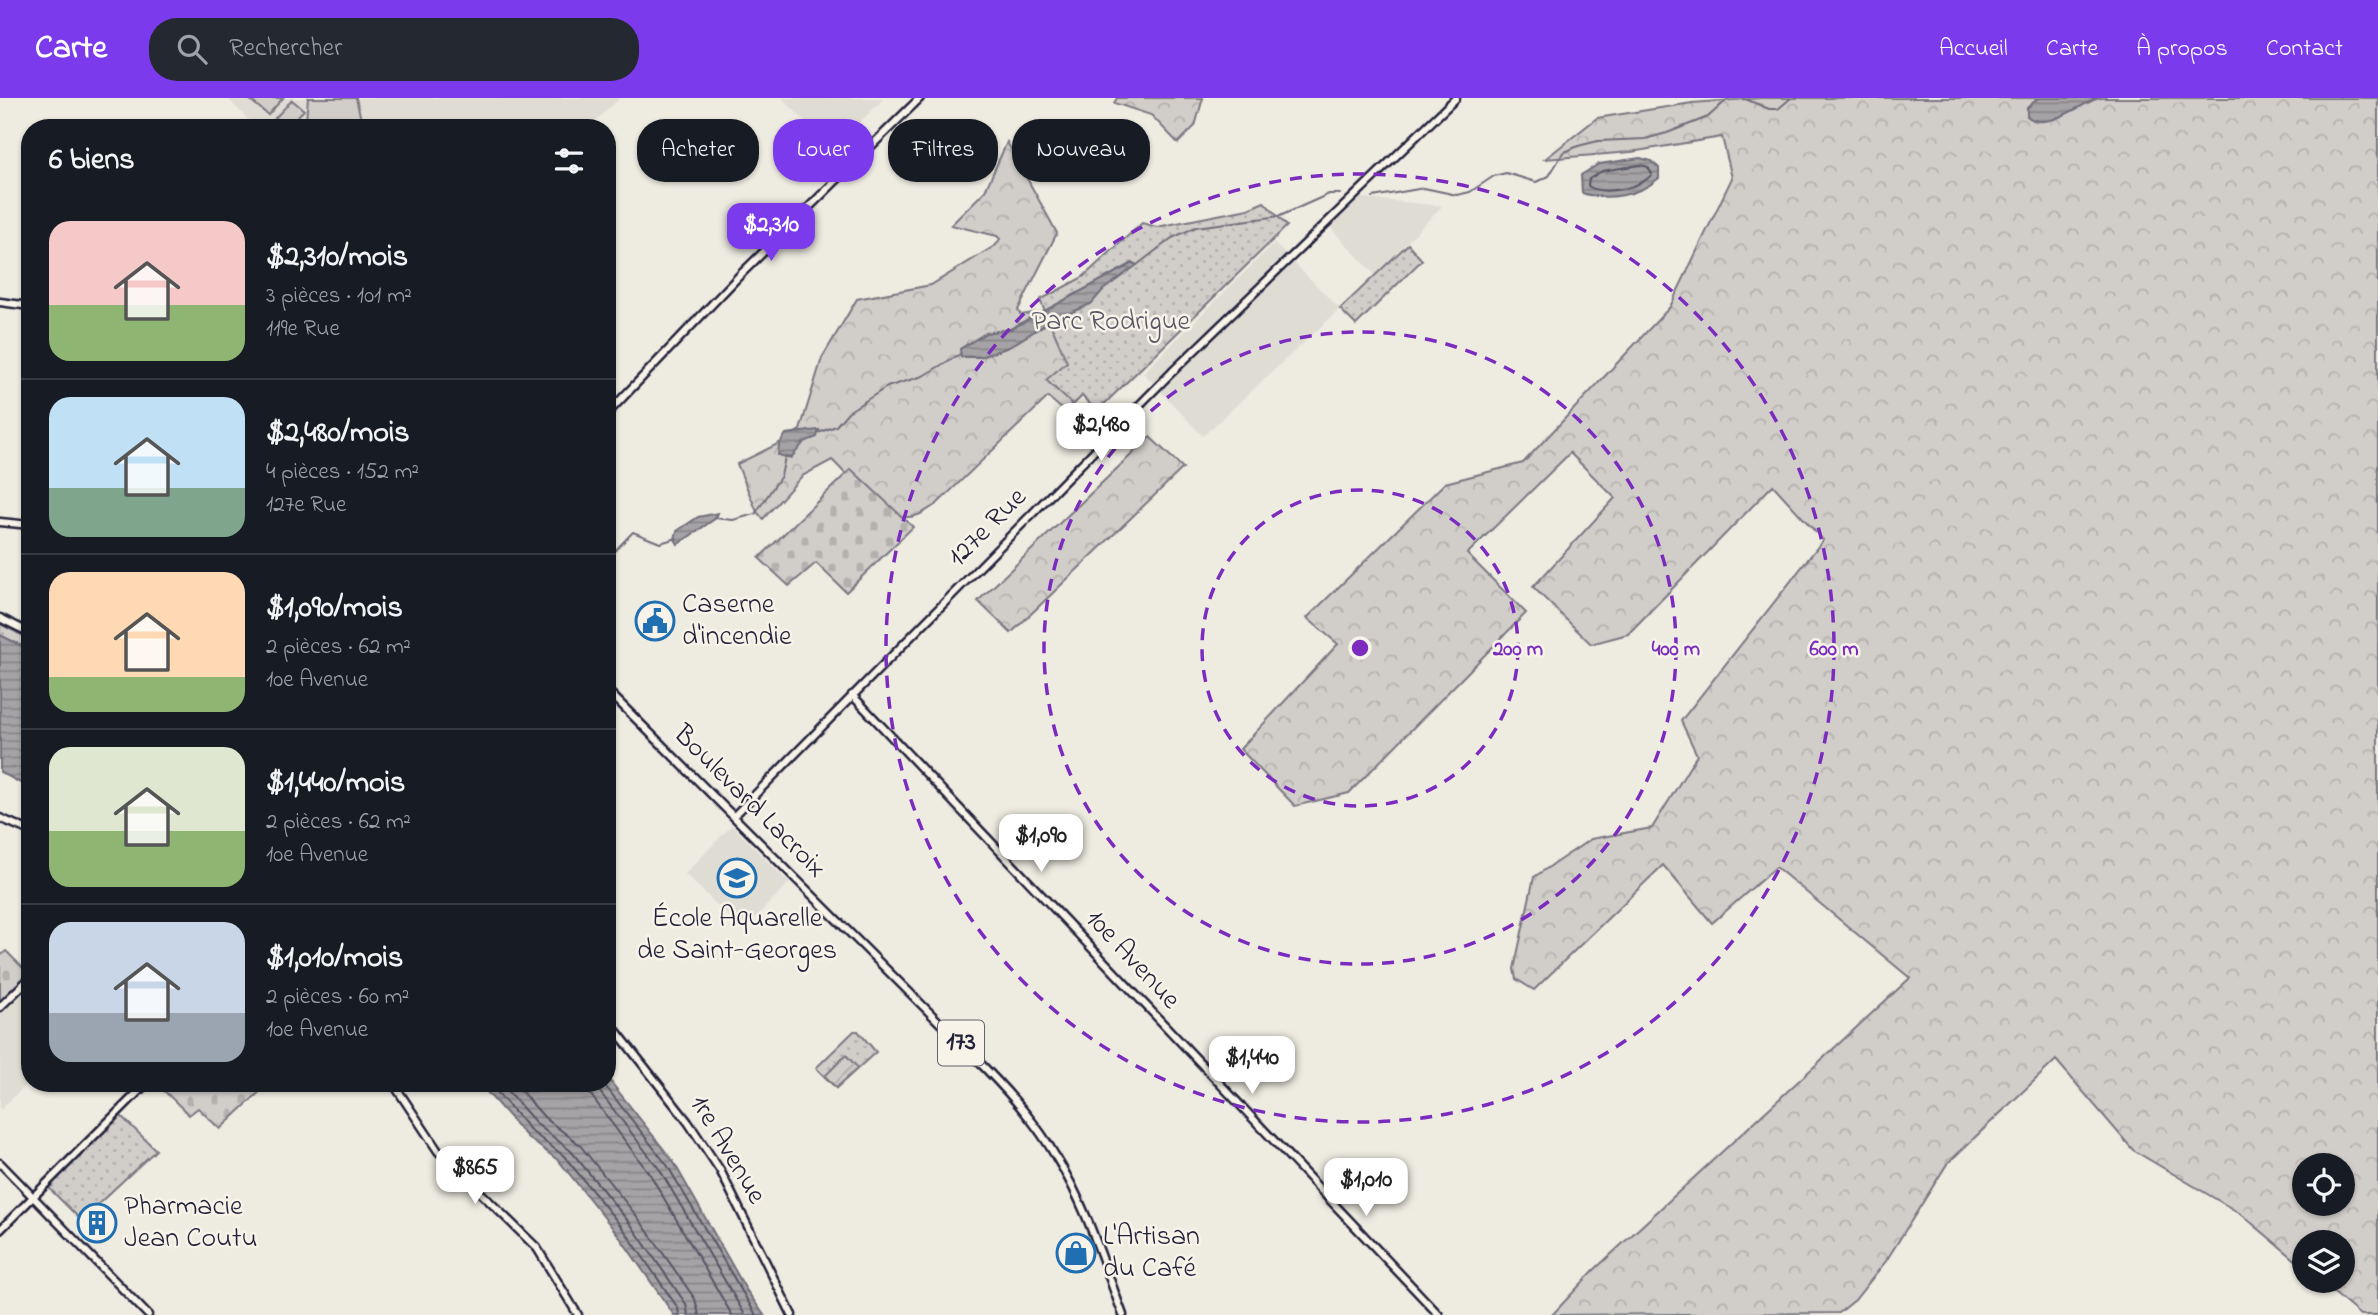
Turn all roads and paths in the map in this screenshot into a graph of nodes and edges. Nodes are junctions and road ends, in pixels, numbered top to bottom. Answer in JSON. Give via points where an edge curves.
{"nodes":[{"id":1,"x":920,"y":98,"type":"edge"},
{"id":2,"x":1456,"y":98,"type":"edge"},
{"id":3,"x":0,"y":302,"type":"edge"},
{"id":4,"x":21,"y":305,"type":"edge"},
{"id":5,"x":616,"y":405,"type":"edge"},
{"id":6,"x":0,"y":522,"type":"edge"},
{"id":7,"x":21,"y":524,"type":"edge"},
{"id":8,"x":0,"y":618,"type":"edge"},
{"id":9,"x":21,"y":628,"type":"edge"},
{"id":10,"x":852,"y":695,"type":"junction"},
{"id":11,"x":616,"y":699,"type":"edge"},
{"id":12,"x":734,"y":816,"type":"junction"},
{"id":13,"x":0,"y":818,"type":"edge"},
{"id":14,"x":21,"y":827,"type":"edge"},
{"id":15,"x":21,"y":987,"type":"edge"},
{"id":16,"x":0,"y":1007,"type":"edge"},
{"id":17,"x":616,"y":1029,"type":"edge"},
{"id":18,"x":616,"y":1031,"type":"edge"},
{"id":19,"x":620,"y":1034,"type":"junction"},
{"id":20,"x":138,"y":1092,"type":"edge"},
{"id":21,"x":399,"y":1092,"type":"edge"},
{"id":22,"x":0,"y":1163,"type":"edge"},
{"id":23,"x":33,"y":1196,"type":"junction"},
{"id":24,"x":0,"y":1230,"type":"edge"},
{"id":25,"x":148,"y":1315,"type":"edge"},
{"id":26,"x":578,"y":1315,"type":"edge"},
{"id":27,"x":792,"y":1315,"type":"edge"},
{"id":28,"x":1123,"y":1315,"type":"edge"},
{"id":29,"x":1439,"y":1315,"type":"edge"}],
"edges":[{"from":1,"to":5,"type":"street"},
{"from":2,"to":10,"type":"street","name":"127e Rue","via":[[1174,370]]},
{"from":3,"to":4,"type":"street"},
{"from":6,"to":7,"type":"street"},
{"from":8,"to":9,"type":"street"},
{"from":10,"to":12,"type":"street","name":"127e Rue"},
{"from":10,"to":29,"type":"street","name":"10e Avenue"},
{"from":11,"to":12,"type":"street","name":"Boulevard Lacroix","number":"173"},
{"from":12,"to":28,"type":"street","name":"Boulevard Lacroix","number":"173","via":[[1031,1119],[1079,1200]]},
{"from":13,"to":14,"type":"street"},
{"from":15,"to":16,"type":"street"},
{"from":17,"to":19,"type":"street","name":"1re Avenue"},
{"from":18,"to":19,"type":"street"},
{"from":19,"to":27,"type":"street","name":"1re Avenue","via":[[720,1170]]},
{"from":20,"to":23,"type":"street"},
{"from":21,"to":26,"type":"street","via":[[438,1151],[537,1248]]},
{"from":22,"to":23,"type":"street"},
{"from":23,"to":24,"type":"street"},
{"from":23,"to":25,"type":"street"}]}
